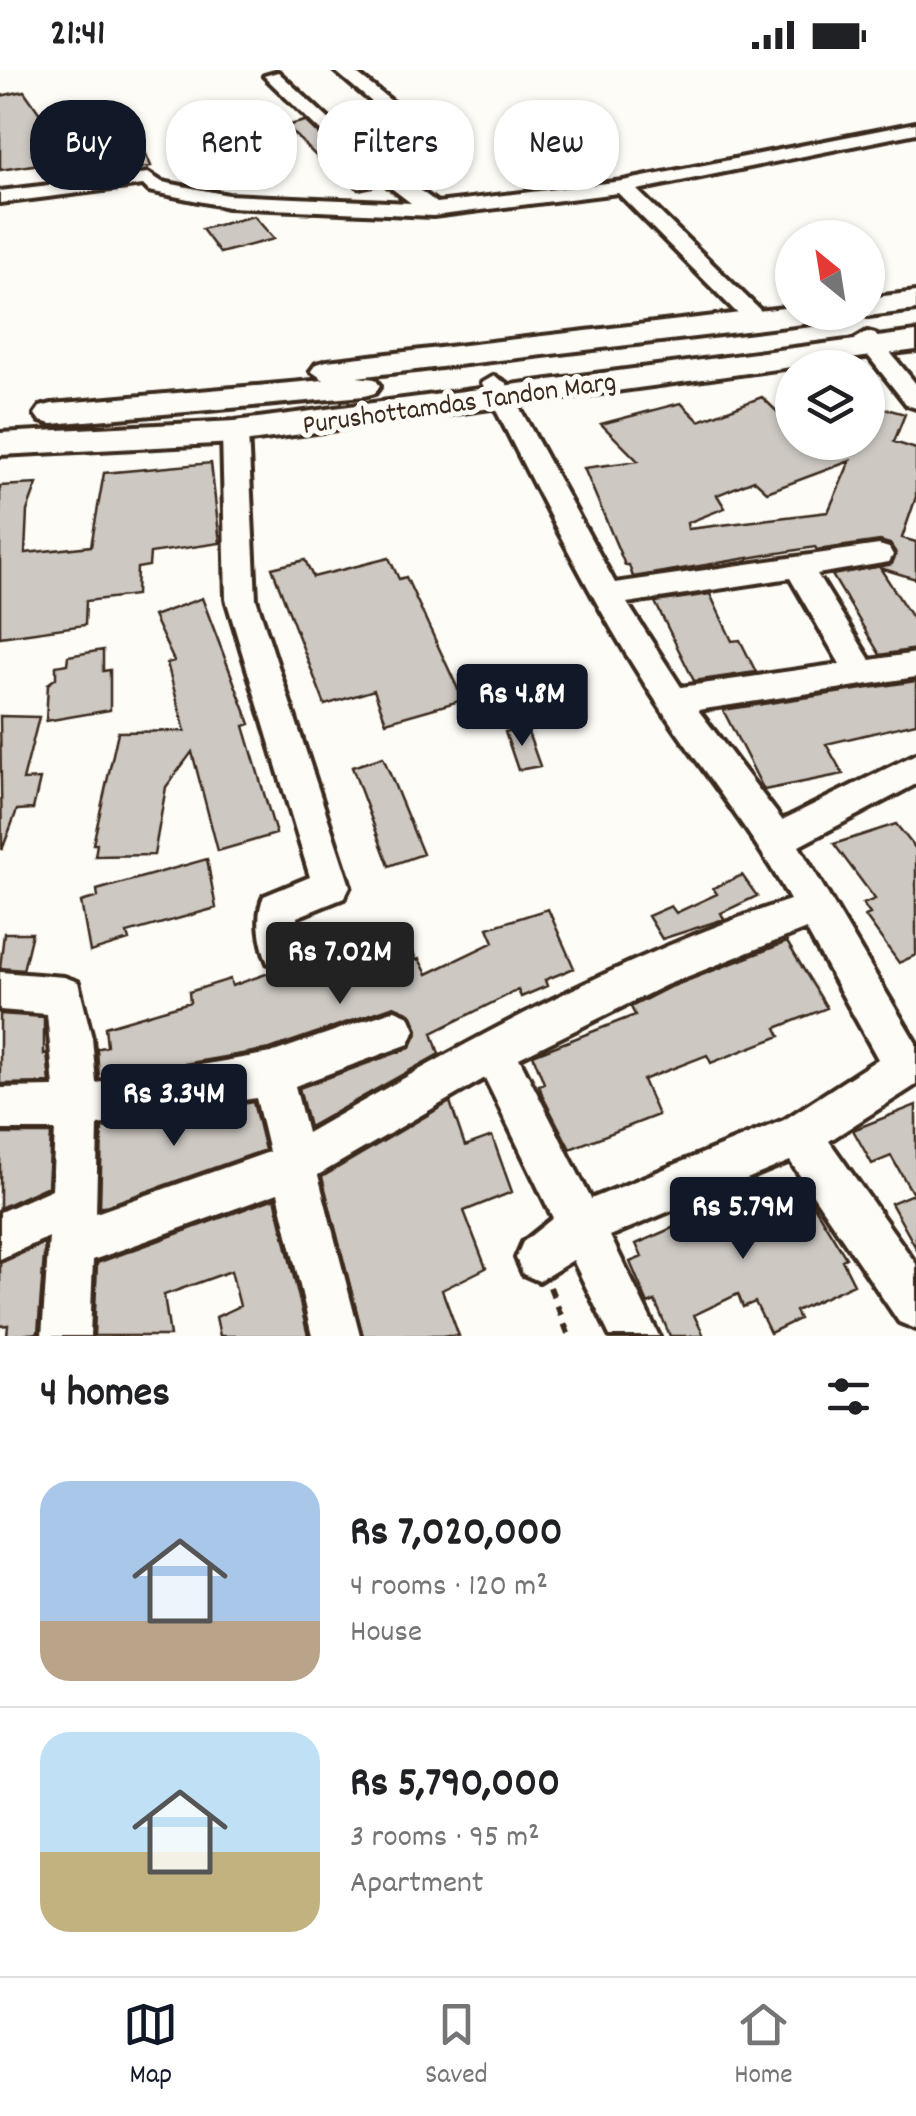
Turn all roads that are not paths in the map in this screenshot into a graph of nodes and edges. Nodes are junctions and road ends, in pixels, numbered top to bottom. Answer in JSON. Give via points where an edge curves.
{"nodes":[{"id":1,"x":299,"y":70,"type":"edge"},
{"id":2,"x":342,"y":70,"type":"edge"},
{"id":3,"x":379,"y":100,"type":"edge"},
{"id":4,"x":317,"y":118,"type":"edge"},
{"id":5,"x":916,"y":128,"type":"edge"},
{"id":6,"x":623,"y":186,"type":"junction"},
{"id":7,"x":406,"y":190,"type":"edge"},
{"id":8,"x":0,"y":197,"type":"edge"},
{"id":9,"x":433,"y":210,"type":"junction"},
{"id":10,"x":916,"y":301,"type":"edge"},
{"id":11,"x":775,"y":320,"type":"edge"},
{"id":12,"x":916,"y":321,"type":"edge"},
{"id":13,"x":759,"y":322,"type":"junction"},
{"id":14,"x":868,"y":331,"type":"edge"},
{"id":15,"x":916,"y":334,"type":"edge"},
{"id":16,"x":916,"y":341,"type":"edge"},
{"id":17,"x":497,"y":389,"type":"junction"},
{"id":18,"x":916,"y":400,"type":"edge"},
{"id":19,"x":173,"y":401,"type":"junction"},
{"id":20,"x":130,"y":408,"type":"junction"},
{"id":21,"x":0,"y":420,"type":"edge"},
{"id":22,"x":236,"y":432,"type":"junction"},
{"id":23,"x":185,"y":436,"type":"junction"},
{"id":24,"x":0,"y":442,"type":"edge"},
{"id":25,"x":879,"y":556,"type":"dead end"},
{"id":26,"x":798,"y":567,"type":"junction"},
{"id":27,"x":607,"y":595,"type":"junction"},
{"id":28,"x":916,"y":665,"type":"edge"},
{"id":29,"x":862,"y":674,"type":"junction"},
{"id":30,"x":673,"y":701,"type":"junction"},
{"id":31,"x":911,"y":781,"type":"edge"},
{"id":32,"x":776,"y":840,"type":"junction"},
{"id":33,"x":817,"y":908,"type":"junction"},
{"id":34,"x":282,"y":950,"type":"dead end"},
{"id":35,"x":0,"y":991,"type":"edge"},
{"id":36,"x":396,"y":1030,"type":"dead end"},
{"id":37,"x":493,"y":1050,"type":"junction"},
{"id":38,"x":911,"y":1065,"type":"edge"},
{"id":39,"x":271,"y":1074,"type":"junction"},
{"id":40,"x":74,"y":1108,"type":"junction"},
{"id":41,"x":0,"y":1109,"type":"edge"},
{"id":42,"x":799,"y":1136,"type":"junction"},
{"id":43,"x":294,"y":1165,"type":"junction"},
{"id":44,"x":72,"y":1224,"type":"junction"},
{"id":45,"x":580,"y":1226,"type":"junction"},
{"id":46,"x":0,"y":1236,"type":"edge"},
{"id":47,"x":539,"y":1258,"type":"road end"},
{"id":48,"x":916,"y":1305,"type":"edge"},
{"id":49,"x":66,"y":1336,"type":"edge"},
{"id":50,"x":336,"y":1336,"type":"edge"},
{"id":51,"x":635,"y":1336,"type":"edge"}],
"edges":[{"from":1,"to":4,"type":"street","via":[[272,76]]},
{"from":2,"to":3,"type":"street"},
{"from":5,"to":6,"type":"street"},
{"from":6,"to":9,"type":"street"},
{"from":6,"to":13,"type":"street"},
{"from":7,"to":9,"type":"street"},
{"from":8,"to":9,"type":"street","via":[[148,180],[228,202]]},
{"from":10,"to":14,"type":"main road"},
{"from":11,"to":13,"type":"main road"},
{"from":12,"to":19,"type":"main road","via":[[356,387]]},
{"from":13,"to":21,"type":"main road","via":[[156,390]]},
{"from":14,"to":15,"type":"main road"},
{"from":14,"to":16,"type":"main road","name":"Purushottamdas Tandon Marg"},
{"from":14,"to":17,"type":"main road","name":"Purushottamdas Tandon Marg"},
{"from":14,"to":18,"type":"street"},
{"from":17,"to":19,"type":"main road","via":[[184,418],[158,414]]},
{"from":17,"to":22,"type":"main road","name":"Purushottamdas Tandon Marg"},
{"from":17,"to":27,"type":"street"},
{"from":19,"to":20,"type":"main road"},
{"from":20,"to":21,"type":"main road"},
{"from":20,"to":23,"type":"main road","via":[[144,429]]},
{"from":20,"to":24,"type":"main road"},
{"from":22,"to":23,"type":"main road","name":"Purushottamdas Tandon Marg"},
{"from":22,"to":34,"type":"street","via":[[242,599],[331,886],[277,908]]},
{"from":23,"to":24,"type":"main road","name":"Purushottamdas Tandon Marg"},
{"from":25,"to":26,"type":"street"},
{"from":26,"to":27,"type":"street"},
{"from":26,"to":29,"type":"street"},
{"from":27,"to":30,"type":"street"},
{"from":28,"to":29,"type":"street"},
{"from":29,"to":30,"type":"street"},
{"from":30,"to":32,"type":"street"},
{"from":31,"to":32,"type":"street"},
{"from":32,"to":33,"type":"street"},
{"from":33,"to":37,"type":"street","via":[[653,969]]},
{"from":33,"to":38,"type":"street"},
{"from":35,"to":40,"type":"street","via":[[64,996],[74,1042]]},
{"from":36,"to":39,"type":"street"},
{"from":37,"to":43,"type":"street"},
{"from":37,"to":45,"type":"street"},
{"from":38,"to":42,"type":"street"},
{"from":39,"to":40,"type":"street"},
{"from":39,"to":43,"type":"street"},
{"from":40,"to":41,"type":"street"},
{"from":40,"to":44,"type":"street"},
{"from":42,"to":45,"type":"street"},
{"from":42,"to":48,"type":"street"},
{"from":43,"to":44,"type":"street"},
{"from":43,"to":50,"type":"street"},
{"from":44,"to":46,"type":"street"},
{"from":44,"to":49,"type":"street"},
{"from":45,"to":47,"type":"street"},
{"from":45,"to":51,"type":"street"}]}
